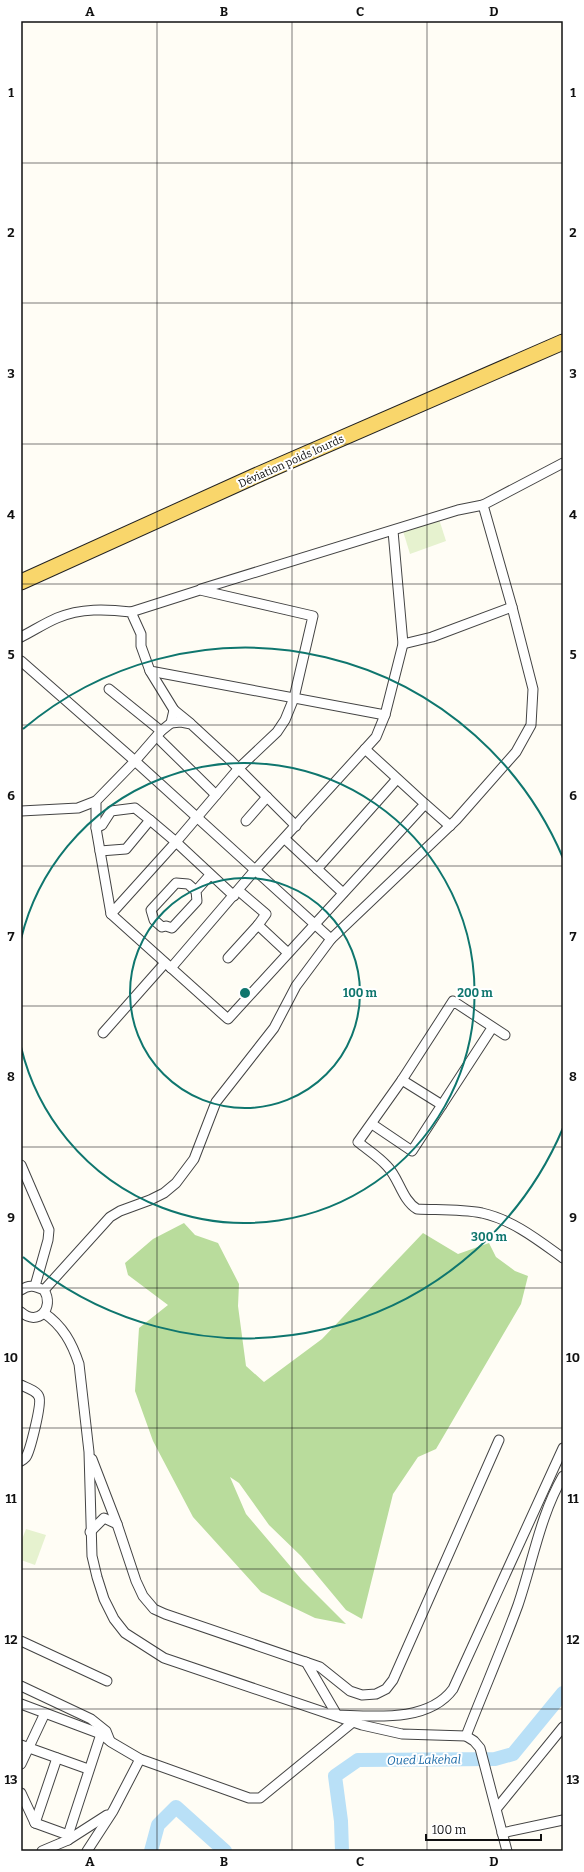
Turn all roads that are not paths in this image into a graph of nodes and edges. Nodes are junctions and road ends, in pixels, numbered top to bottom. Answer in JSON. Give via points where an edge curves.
{"nodes":[{"id":1,"x":563,"y":342,"type":"edge"},
{"id":2,"x":563,"y":463,"type":"edge"},
{"id":3,"x":483,"y":505,"type":"junction"},
{"id":4,"x":393,"y":531,"type":"junction"},
{"id":5,"x":21,"y":582,"type":"edge"},
{"id":6,"x":200,"y":590,"type":"junction"},
{"id":7,"x":512,"y":607,"type":"junction"},
{"id":8,"x":131,"y":612,"type":"junction"},
{"id":9,"x":21,"y":637,"type":"edge"},
{"id":10,"x":403,"y":644,"type":"junction"},
{"id":11,"x":21,"y":660,"type":"edge"},
{"id":12,"x":150,"y":671,"type":"junction"},
{"id":13,"x":109,"y":689,"type":"dead end"},
{"id":14,"x":294,"y":698,"type":"junction"},
{"id":15,"x":174,"y":710,"type":"junction"},
{"id":16,"x":385,"y":715,"type":"junction"},
{"id":17,"x":171,"y":723,"type":"junction"},
{"id":18,"x":191,"y":724,"type":"junction"},
{"id":19,"x":159,"y":734,"type":"junction"},
{"id":20,"x":365,"y":749,"type":"junction"},
{"id":21,"x":135,"y":761,"type":"junction"},
{"id":22,"x":239,"y":768,"type":"junction"},
{"id":23,"x":397,"y":779,"type":"junction"},
{"id":24,"x":216,"y":795,"type":"junction"},
{"id":25,"x":267,"y":797,"type":"junction"},
{"id":26,"x":96,"y":800,"type":"junction"},
{"id":27,"x":424,"y":804,"type":"junction"},
{"id":28,"x":21,"y":811,"type":"edge"},
{"id":29,"x":196,"y":818,"type":"junction"},
{"id":30,"x":150,"y":820,"type":"junction"},
{"id":31,"x":246,"y":821,"type":"dead end"},
{"id":32,"x":296,"y":826,"type":"junction"},
{"id":33,"x":450,"y":826,"type":"junction"},
{"id":34,"x":96,"y":828,"type":"junction"},
{"id":35,"x":285,"y":839,"type":"junction"},
{"id":36,"x":176,"y":842,"type":"junction"},
{"id":37,"x":100,"y":852,"type":"junction"},
{"id":38,"x":317,"y":869,"type":"junction"},
{"id":39,"x":255,"y":870,"type":"junction"},
{"id":40,"x":210,"y":875,"type":"junction"},
{"id":41,"x":196,"y":890,"type":"junction"},
{"id":42,"x":343,"y":893,"type":"junction"},
{"id":43,"x":237,"y":894,"type":"junction"},
{"id":44,"x":111,"y":914,"type":"junction"},
{"id":45,"x":314,"y":923,"type":"junction"},
{"id":46,"x":258,"y":925,"type":"junction"},
{"id":47,"x":331,"y":939,"type":"junction"},
{"id":48,"x":288,"y":953,"type":"junction"},
{"id":49,"x":228,"y":958,"type":"dead end"},
{"id":50,"x":168,"y":966,"type":"junction"},
{"id":51,"x":492,"y":1028,"type":"junction"},
{"id":52,"x":103,"y":1033,"type":"dead end"},
{"id":53,"x":505,"y":1035,"type":"dead end"},
{"id":54,"x":402,"y":1080,"type":"junction"},
{"id":55,"x":442,"y":1106,"type":"junction"},
{"id":56,"x":372,"y":1124,"type":"junction"},
{"id":57,"x":21,"y":1165,"type":"edge"},
{"id":58,"x":563,"y":1258,"type":"edge"},
{"id":59,"x":39,"y":1288,"type":"junction"},
{"id":60,"x":21,"y":1290,"type":"edge"},
{"id":61,"x":21,"y":1312,"type":"edge"},
{"id":62,"x":44,"y":1313,"type":"junction"},
{"id":63,"x":21,"y":1386,"type":"edge"},
{"id":64,"x":499,"y":1440,"type":"dead end"},
{"id":65,"x":563,"y":1448,"type":"edge"},
{"id":66,"x":89,"y":1452,"type":"junction"},
{"id":67,"x":21,"y":1461,"type":"edge"},
{"id":68,"x":563,"y":1476,"type":"edge"},
{"id":69,"x":117,"y":1524,"type":"junction"},
{"id":70,"x":90,"y":1532,"type":"junction"},
{"id":71,"x":21,"y":1641,"type":"edge"},
{"id":72,"x":306,"y":1662,"type":"junction"},
{"id":73,"x":107,"y":1682,"type":"dead end"},
{"id":74,"x":21,"y":1686,"type":"edge"},
{"id":75,"x":21,"y":1704,"type":"edge"},
{"id":76,"x":45,"y":1713,"type":"junction"},
{"id":77,"x":336,"y":1715,"type":"junction"},
{"id":78,"x":353,"y":1722,"type":"junction"},
{"id":79,"x":563,"y":1727,"type":"edge"},
{"id":80,"x":101,"y":1734,"type":"junction"},
{"id":81,"x":466,"y":1736,"type":"junction"},
{"id":82,"x":111,"y":1742,"type":"junction"},
{"id":83,"x":24,"y":1749,"type":"edge"},
{"id":84,"x":57,"y":1758,"type":"junction"},
{"id":85,"x":140,"y":1759,"type":"junction"},
{"id":86,"x":21,"y":1764,"type":"edge"},
{"id":87,"x":88,"y":1769,"type":"junction"},
{"id":88,"x":21,"y":1793,"type":"edge"},
{"id":89,"x":497,"y":1808,"type":"junction"},
{"id":90,"x":113,"y":1811,"type":"junction"},
{"id":91,"x":563,"y":1820,"type":"edge"},
{"id":92,"x":35,"y":1823,"type":"junction"},
{"id":93,"x":502,"y":1833,"type":"junction"},
{"id":94,"x":68,"y":1838,"type":"junction"},
{"id":95,"x":42,"y":1851,"type":"edge"},
{"id":96,"x":87,"y":1851,"type":"edge"},
{"id":97,"x":507,"y":1851,"type":"edge"}],
"edges":[{"from":1,"to":5,"type":"main road","name":"Déviation poids lourds"},
{"from":2,"to":3,"type":"street"},
{"from":3,"to":4,"type":"street","via":[[458,510]]},
{"from":3,"to":7,"type":"street"},
{"from":4,"to":6,"type":"street"},
{"from":4,"to":10,"type":"street"},
{"from":6,"to":8,"type":"street"},
{"from":6,"to":14,"type":"street","via":[[313,616]]},
{"from":7,"to":10,"type":"street","via":[[432,637]]},
{"from":7,"to":33,"type":"street","via":[[532,689],[532,725],[516,752]]},
{"from":8,"to":9,"type":"street","via":[[110,609],[76,612],[57,618]]},
{"from":8,"to":12,"type":"street","via":[[141,634],[141,646]]},
{"from":10,"to":16,"type":"street"},
{"from":11,"to":21,"type":"street"},
{"from":12,"to":14,"type":"street"},
{"from":12,"to":15,"type":"street"},
{"from":13,"to":19,"type":"street"},
{"from":14,"to":16,"type":"street"},
{"from":14,"to":22,"type":"street","via":[[285,720],[276,732]]},
{"from":15,"to":17,"type":"street"},
{"from":15,"to":18,"type":"street"},
{"from":16,"to":20,"type":"street","via":[[376,737]]},
{"from":17,"to":18,"type":"street"},
{"from":17,"to":19,"type":"street"},
{"from":18,"to":22,"type":"street"},
{"from":19,"to":21,"type":"street"},
{"from":19,"to":24,"type":"street"},
{"from":20,"to":23,"type":"street"},
{"from":20,"to":32,"type":"street"},
{"from":21,"to":26,"type":"street"},
{"from":21,"to":29,"type":"street"},
{"from":22,"to":24,"type":"street"},
{"from":22,"to":25,"type":"street"},
{"from":23,"to":27,"type":"street"},
{"from":23,"to":38,"type":"street"},
{"from":24,"to":29,"type":"street"},
{"from":25,"to":31,"type":"street"},
{"from":25,"to":32,"type":"street"},
{"from":26,"to":28,"type":"street","via":[[78,808]]},
{"from":26,"to":34,"type":"street"},
{"from":27,"to":33,"type":"street"},
{"from":27,"to":42,"type":"street"},
{"from":29,"to":36,"type":"street"},
{"from":29,"to":39,"type":"street"},
{"from":30,"to":34,"type":"street","via":[[135,808],[120,809],[111,812],[102,825]]},
{"from":30,"to":36,"type":"street"},
{"from":30,"to":37,"type":"street","via":[[126,849]]},
{"from":32,"to":35,"type":"street"},
{"from":33,"to":47,"type":"street"},
{"from":34,"to":37,"type":"street"},
{"from":35,"to":38,"type":"street"},
{"from":35,"to":39,"type":"street"},
{"from":36,"to":40,"type":"street"},
{"from":36,"to":44,"type":"street"},
{"from":37,"to":44,"type":"street"},
{"from":38,"to":42,"type":"street"},
{"from":39,"to":43,"type":"street"},
{"from":39,"to":45,"type":"street"},
{"from":40,"to":41,"type":"street"},
{"from":40,"to":43,"type":"street"},
{"from":41,"to":41,"type":"street","via":[[197,901],[172,928],[162,927],[154,920],[151,910],[176,883],[188,884]]},
{"from":42,"to":45,"type":"street"},
{"from":43,"to":46,"type":"street","via":[[266,914]]},
{"from":43,"to":50,"type":"street"},
{"from":44,"to":50,"type":"street"},
{"from":45,"to":47,"type":"street"},
{"from":45,"to":48,"type":"street"},
{"from":46,"to":48,"type":"street"},
{"from":46,"to":49,"type":"street"},
{"from":47,"to":59,"type":"street","via":[[296,986],[274,1028],[216,1102],[194,1159],[176,1183],[164,1193],[110,1217]]},
{"from":48,"to":50,"type":"street","via":[[228,1020]]},
{"from":50,"to":52,"type":"street"},
{"from":51,"to":53,"type":"street"},
{"from":51,"to":54,"type":"street","via":[[454,1001]]},
{"from":51,"to":55,"type":"street"},
{"from":54,"to":55,"type":"street"},
{"from":54,"to":56,"type":"street"},
{"from":55,"to":56,"type":"street","via":[[412,1151]]},
{"from":56,"to":58,"type":"street","via":[[358,1142],[388,1166],[412,1206],[417,1209],[482,1213],[498,1218],[530,1234]]},
{"from":57,"to":59,"type":"street","via":[[48,1230]]},
{"from":59,"to":60,"type":"street","via":[[30,1285]]},
{"from":59,"to":62,"type":"street","via":[[48,1300]]},
{"from":61,"to":62,"type":"street","via":[[36,1317]]},
{"from":62,"to":66,"type":"street","via":[[60,1326],[79,1364]]},
{"from":63,"to":67,"type":"street","via":[[36,1393],[40,1398],[26,1457]]},
{"from":64,"to":72,"type":"street","via":[[393,1680],[386,1689],[376,1694],[362,1695],[350,1691],[320,1667]]},
{"from":65,"to":77,"type":"street","via":[[487,1616],[446,1698],[413,1713],[375,1716]]},
{"from":66,"to":69,"type":"street"},
{"from":66,"to":70,"type":"street"},
{"from":68,"to":81,"type":"street","via":[[540,1527],[517,1606]]},
{"from":69,"to":70,"type":"street","via":[[104,1518]]},
{"from":69,"to":72,"type":"street","via":[[136,1581],[143,1596],[154,1609]]},
{"from":70,"to":77,"type":"street","via":[[97,1578],[114,1619],[126,1633],[164,1658]]},
{"from":71,"to":73,"type":"street"},
{"from":72,"to":77,"type":"street"},
{"from":74,"to":82,"type":"street","via":[[91,1719],[106,1731]]},
{"from":75,"to":76,"type":"street"},
{"from":76,"to":80,"type":"street"},
{"from":76,"to":83,"type":"street"},
{"from":77,"to":78,"type":"street"},
{"from":78,"to":81,"type":"street","via":[[402,1734]]},
{"from":78,"to":85,"type":"street","via":[[260,1798],[243,1796]]},
{"from":79,"to":89,"type":"street"},
{"from":80,"to":82,"type":"street"},
{"from":80,"to":87,"type":"street"},
{"from":81,"to":89,"type":"street","via":[[480,1748]]},
{"from":82,"to":85,"type":"street"},
{"from":83,"to":84,"type":"street"},
{"from":83,"to":86,"type":"street"},
{"from":84,"to":87,"type":"street"},
{"from":84,"to":92,"type":"street"},
{"from":85,"to":90,"type":"street"},
{"from":87,"to":94,"type":"street"},
{"from":88,"to":92,"type":"street"},
{"from":89,"to":93,"type":"street"},
{"from":90,"to":94,"type":"street"},
{"from":90,"to":96,"type":"street"},
{"from":91,"to":93,"type":"street"},
{"from":92,"to":94,"type":"street"},
{"from":93,"to":97,"type":"street"},
{"from":94,"to":95,"type":"street"}]}
